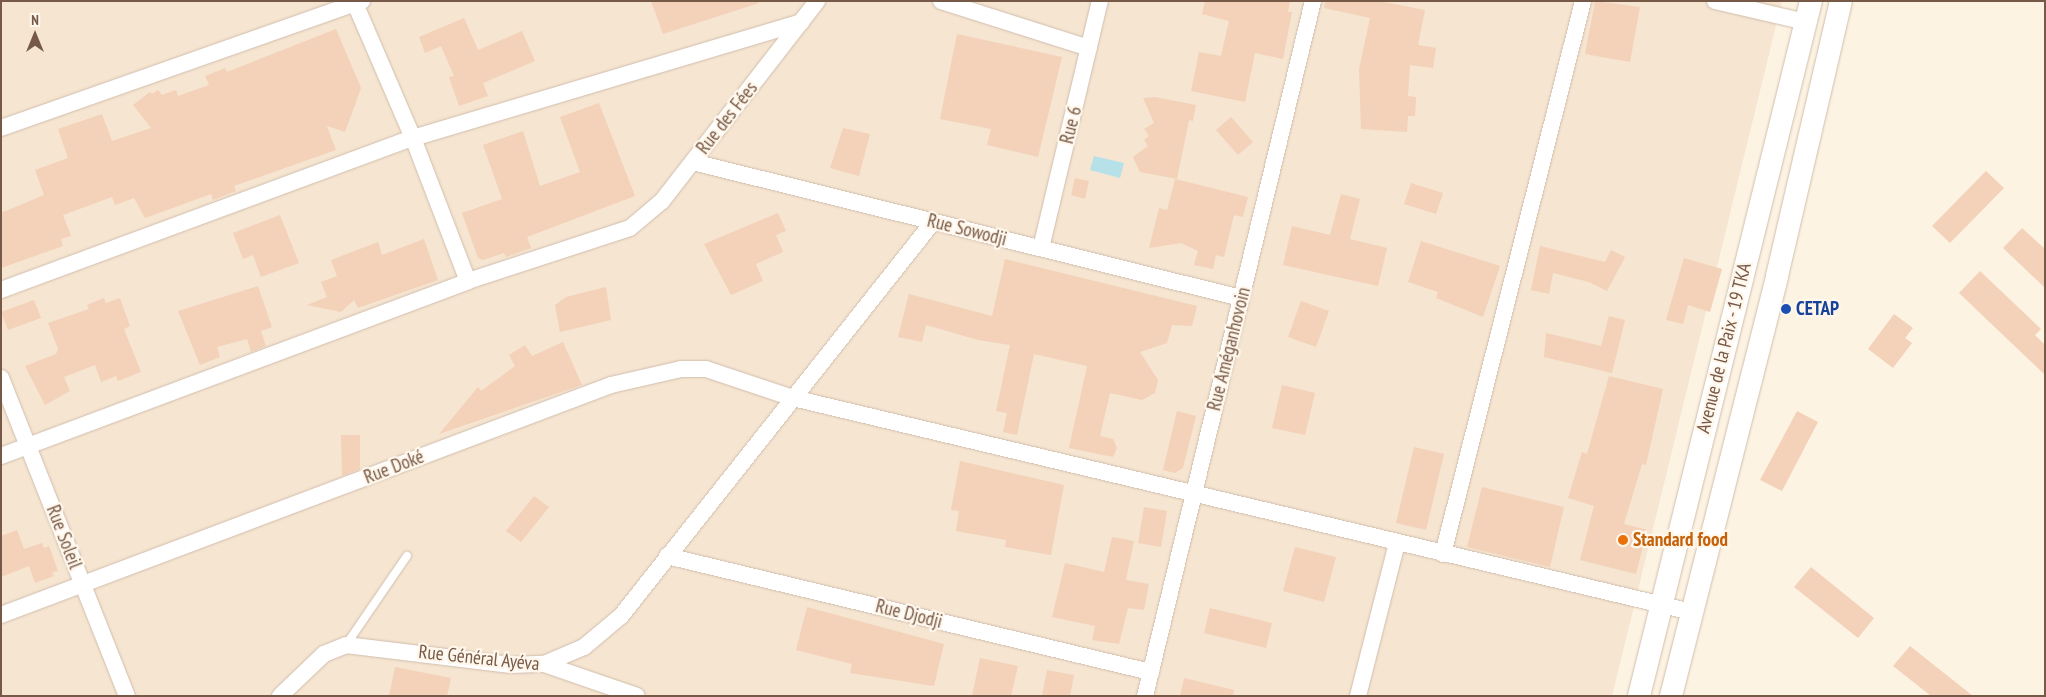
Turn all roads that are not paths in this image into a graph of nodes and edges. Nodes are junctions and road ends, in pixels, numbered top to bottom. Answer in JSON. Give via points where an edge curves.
{"nodes":[{"id":1,"x":817,"y":1,"type":"edge"},
{"id":2,"x":941,"y":1,"type":"edge"},
{"id":3,"x":1100,"y":1,"type":"edge"},
{"id":4,"x":1313,"y":1,"type":"edge"},
{"id":5,"x":1583,"y":1,"type":"edge"},
{"id":6,"x":1715,"y":1,"type":"edge"},
{"id":7,"x":1841,"y":1,"type":"edge"},
{"id":8,"x":357,"y":2,"type":"edge"},
{"id":9,"x":1809,"y":11,"type":"edge"},
{"id":10,"x":801,"y":22,"type":"junction"},
{"id":11,"x":1089,"y":48,"type":"junction"},
{"id":12,"x":1,"y":128,"type":"edge"},
{"id":13,"x":413,"y":138,"type":"junction"},
{"id":14,"x":1775,"y":144,"type":"junction"},
{"id":15,"x":1807,"y":152,"type":"junction"},
{"id":16,"x":693,"y":162,"type":"junction"},
{"id":17,"x":933,"y":222,"type":"junction"},
{"id":18,"x":1041,"y":248,"type":"junction"},
{"id":19,"x":468,"y":281,"type":"junction"},
{"id":20,"x":1,"y":290,"type":"edge"},
{"id":21,"x":1241,"y":298,"type":"junction"},
{"id":22,"x":1,"y":378,"type":"edge"},
{"id":23,"x":792,"y":398,"type":"junction"},
{"id":24,"x":29,"y":446,"type":"junction"},
{"id":25,"x":1,"y":456,"type":"edge"},
{"id":26,"x":1194,"y":496,"type":"junction"},
{"id":27,"x":1397,"y":542,"type":"junction"},
{"id":28,"x":1444,"y":554,"type":"junction"},
{"id":29,"x":407,"y":556,"type":"dead end"},
{"id":30,"x":667,"y":556,"type":"junction"},
{"id":31,"x":84,"y":586,"type":"junction"},
{"id":32,"x":1660,"y":605,"type":"junction"},
{"id":33,"x":1692,"y":612,"type":"junction"},
{"id":34,"x":1,"y":614,"type":"edge"},
{"id":35,"x":346,"y":645,"type":"junction"},
{"id":36,"x":544,"y":664,"type":"junction"},
{"id":37,"x":1151,"y":672,"type":"junction"},
{"id":38,"x":283,"y":692,"type":"edge"},
{"id":39,"x":127,"y":696,"type":"edge"},
{"id":40,"x":264,"y":696,"type":"edge"},
{"id":41,"x":637,"y":696,"type":"edge"},
{"id":42,"x":1145,"y":696,"type":"edge"},
{"id":43,"x":1358,"y":696,"type":"edge"},
{"id":44,"x":1639,"y":696,"type":"edge"},
{"id":45,"x":1671,"y":696,"type":"edge"}],
"edges":[{"from":1,"to":10,"type":"street","name":"Rue des Fées"},
{"from":2,"to":11,"type":"street"},
{"from":3,"to":11,"type":"street","name":"Rue 6"},
{"from":4,"to":21,"type":"street","name":"Rue Améganhovoin"},
{"from":5,"to":28,"type":"street"},
{"from":6,"to":9,"type":"street"},
{"from":7,"to":15,"type":"main road","name":"Avenue de la Paix - 19 TKA"},
{"from":8,"to":12,"type":"street"},
{"from":8,"to":13,"type":"street"},
{"from":9,"to":14,"type":"main road","name":"Avenue de la Paix - 19 TKA"},
{"from":10,"to":13,"type":"street"},
{"from":10,"to":16,"type":"street","name":"Rue des Fées"},
{"from":11,"to":18,"type":"street","name":"Rue 6"},
{"from":13,"to":19,"type":"street"},
{"from":13,"to":20,"type":"street"},
{"from":14,"to":15,"type":"main road"},
{"from":14,"to":32,"type":"main road","name":"Avenue de la Paix - 19 TKA"},
{"from":15,"to":33,"type":"main road","name":"Avenue de la Paix - 19 TKA"},
{"from":16,"to":17,"type":"street","name":"Rue Sowodji"},
{"from":16,"to":19,"type":"street","name":"Rue des Fées","via":[[662,201],[630,228]]},
{"from":17,"to":18,"type":"street","name":"Rue Sowodji"},
{"from":17,"to":23,"type":"street"},
{"from":18,"to":21,"type":"street","name":"Rue Sowodji"},
{"from":19,"to":24,"type":"street"},
{"from":21,"to":26,"type":"street","name":"Rue Améganhovoin"},
{"from":22,"to":24,"type":"street","name":"Rue Soleil"},
{"from":23,"to":26,"type":"street","name":"Rue Doké"},
{"from":23,"to":30,"type":"street"},
{"from":23,"to":31,"type":"street","name":"Rue Doké","via":[[706,369],[645,374]]},
{"from":24,"to":25,"type":"street"},
{"from":24,"to":31,"type":"street","name":"Rue Soleil"},
{"from":26,"to":27,"type":"street","name":"Rue Doké"},
{"from":26,"to":37,"type":"street","name":"Rue Améganhovoin"},
{"from":27,"to":28,"type":"street","name":"Rue Doké"},
{"from":27,"to":43,"type":"street"},
{"from":28,"to":32,"type":"street","name":"Rue Doké"},
{"from":29,"to":35,"type":"lane"},
{"from":30,"to":36,"type":"street","via":[[621,616],[603,632],[584,646]]},
{"from":30,"to":37,"type":"street","name":"Rue Djodji"},
{"from":31,"to":34,"type":"street","name":"Rue Doké"},
{"from":31,"to":39,"type":"street","name":"Rue Soleil"},
{"from":32,"to":33,"type":"street","name":"Rue Doké"},
{"from":32,"to":44,"type":"main road","name":"Avenue de la Paix - 19 TKA"},
{"from":33,"to":45,"type":"main road","name":"Avenue de la Paix - 19 TKA"},
{"from":35,"to":36,"type":"street","name":"Rue Général Ayéva","via":[[511,665]]},
{"from":35,"to":38,"type":"street","via":[[324,654]]},
{"from":36,"to":41,"type":"street","name":"Rue Général Ayéva"},
{"from":37,"to":42,"type":"street","name":"Rue Améganhovoin"},
{"from":38,"to":40,"type":"street"}]}
